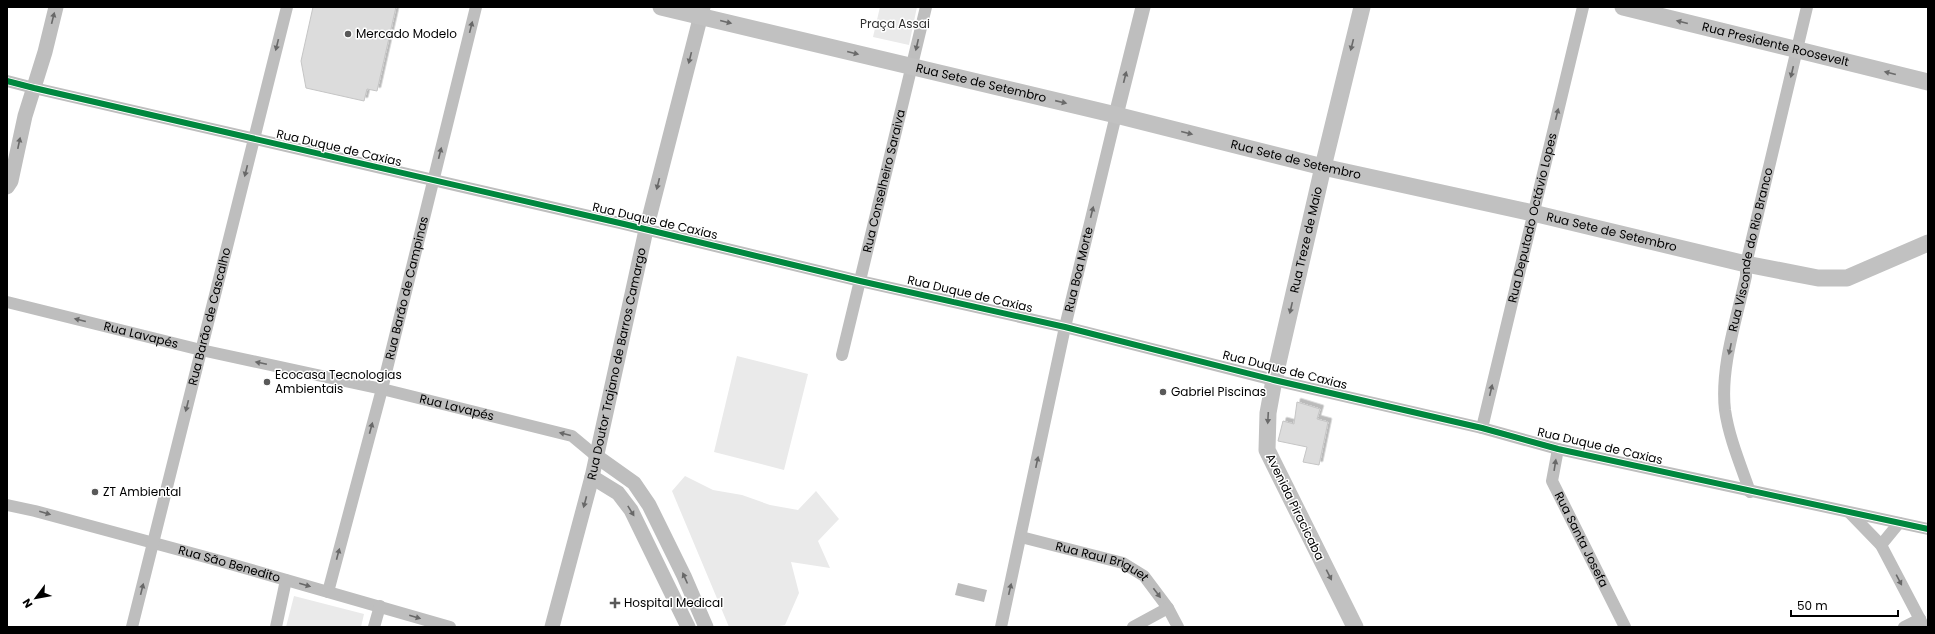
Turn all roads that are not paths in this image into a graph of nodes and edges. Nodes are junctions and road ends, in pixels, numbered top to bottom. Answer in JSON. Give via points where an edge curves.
{"nodes":[{"id":1,"x":56,"y":7,"type":"edge"},
{"id":2,"x":287,"y":7,"type":"edge"},
{"id":3,"x":476,"y":7,"type":"edge"},
{"id":4,"x":661,"y":7,"type":"edge"},
{"id":5,"x":926,"y":7,"type":"edge"},
{"id":6,"x":1143,"y":7,"type":"edge"},
{"id":7,"x":1362,"y":7,"type":"edge"},
{"id":8,"x":1583,"y":7,"type":"edge"},
{"id":9,"x":1623,"y":7,"type":"edge"},
{"id":10,"x":1808,"y":7,"type":"edge"},
{"id":11,"x":702,"y":12,"type":"edge"},
{"id":12,"x":1797,"y":50,"type":"junction"},
{"id":13,"x":912,"y":67,"type":"junction"},
{"id":14,"x":7,"y":80,"type":"edge"},
{"id":15,"x":1928,"y":82,"type":"edge"},
{"id":16,"x":34,"y":88,"type":"junction"},
{"id":17,"x":1116,"y":115,"type":"junction"},
{"id":18,"x":254,"y":139,"type":"junction"},
{"id":19,"x":1322,"y":167,"type":"junction"},
{"id":20,"x":433,"y":181,"type":"junction"},
{"id":21,"x":9,"y":184,"type":"edge"},
{"id":22,"x":7,"y":198,"type":"edge"},
{"id":23,"x":1534,"y":213,"type":"junction"},
{"id":24,"x":646,"y":230,"type":"junction"},
{"id":25,"x":1928,"y":243,"type":"edge"},
{"id":26,"x":1746,"y":264,"type":"junction"},
{"id":27,"x":860,"y":281,"type":"junction"},
{"id":28,"x":7,"y":302,"type":"edge"},
{"id":29,"x":1065,"y":327,"type":"junction"},
{"id":30,"x":201,"y":350,"type":"junction"},
{"id":31,"x":842,"y":355,"type":"dead end"},
{"id":32,"x":1274,"y":380,"type":"junction"},
{"id":33,"x":382,"y":389,"type":"junction"},
{"id":34,"x":1482,"y":428,"type":"junction"},
{"id":35,"x":1558,"y":449,"type":"junction"},
{"id":36,"x":596,"y":456,"type":"junction"},
{"id":37,"x":592,"y":477,"type":"junction"},
{"id":38,"x":1750,"y":492,"type":"junction"},
{"id":39,"x":7,"y":505,"type":"edge"},
{"id":40,"x":1850,"y":513,"type":"junction"},
{"id":41,"x":1899,"y":523,"type":"junction"},
{"id":42,"x":1928,"y":529,"type":"edge"},
{"id":43,"x":1021,"y":537,"type":"junction"},
{"id":44,"x":154,"y":544,"type":"junction"},
{"id":45,"x":1881,"y":545,"type":"junction"},
{"id":46,"x":286,"y":580,"type":"junction"},
{"id":47,"x":328,"y":592,"type":"junction"},
{"id":48,"x":380,"y":606,"type":"junction"},
{"id":49,"x":1168,"y":608,"type":"junction"},
{"id":50,"x":1922,"y":623,"type":"edge"},
{"id":51,"x":132,"y":627,"type":"edge"},
{"id":52,"x":276,"y":627,"type":"edge"},
{"id":53,"x":374,"y":627,"type":"edge"},
{"id":54,"x":450,"y":627,"type":"edge"},
{"id":55,"x":552,"y":627,"type":"edge"},
{"id":56,"x":688,"y":627,"type":"edge"},
{"id":57,"x":706,"y":627,"type":"edge"},
{"id":58,"x":1001,"y":627,"type":"edge"},
{"id":59,"x":1133,"y":627,"type":"edge"},
{"id":60,"x":1178,"y":627,"type":"edge"},
{"id":61,"x":1355,"y":627,"type":"edge"},
{"id":62,"x":1625,"y":627,"type":"edge"},
{"id":63,"x":1904,"y":627,"type":"edge"}],
"edges":[{"from":16,"to":1,"type":"street","one_way":true},
{"from":2,"to":18,"type":"street","name":"Rua Barão de Cascalho","one_way":true},
{"from":20,"to":3,"type":"street","name":"Rua Barão de Campinas","one_way":true},
{"from":4,"to":11,"type":"main road","name":"Rua Sete de Setembro"},
{"from":5,"to":13,"type":"street","name":"Rua Conselheiro Saraiva","one_way":true},
{"from":17,"to":6,"type":"street","name":"Rua Boa Morte","one_way":true},
{"from":7,"to":19,"type":"main road","name":"Rua Treze de Maio","one_way":true},
{"from":23,"to":8,"type":"street","name":"Rua Deputado Octávio Lopes","one_way":true},
{"from":12,"to":9,"type":"main road","name":"Rua Presidente Roosevelt","one_way":true},
{"from":10,"to":12,"type":"street","name":"Rua Visconde do Rio Branco"},
{"from":11,"to":13,"type":"main road","name":"Rua Sete de Setembro","one_way":true},
{"from":11,"to":24,"type":"street","name":"Rua Doutor Trajano de Barros Camargo","one_way":true},
{"from":15,"to":12,"type":"main road","name":"Rua Presidente Roosevelt","one_way":true},
{"from":12,"to":26,"type":"street","name":"Rua Visconde do Rio Branco","one_way":true},
{"from":13,"to":17,"type":"main road","name":"Rua Sete de Setembro","one_way":true},
{"from":13,"to":27,"type":"street","name":"Rua Conselheiro Saraiva"},
{"from":14,"to":16,"type":"street","name":"Rua Duque de Caxias"},
{"from":16,"to":18,"type":"street","name":"Rua Duque de Caxias"},
{"from":21,"to":16,"type":"street","one_way":true},
{"from":17,"to":19,"type":"main road","name":"Rua Sete de Setembro","one_way":true},
{"from":29,"to":17,"type":"street","name":"Rua Boa Morte","one_way":true},
{"from":18,"to":20,"type":"street","name":"Rua Duque de Caxias"},
{"from":18,"to":30,"type":"street","name":"Rua Barão de Cascalho","one_way":true},
{"from":19,"to":23,"type":"main road","name":"Rua Sete de Setembro"},
{"from":19,"to":32,"type":"main road","name":"Rua Treze de Maio","one_way":true},
{"from":20,"to":24,"type":"street","name":"Rua Duque de Caxias"},
{"from":20,"to":33,"type":"street","name":"Rua Barão de Campinas"},
{"from":21,"to":22,"type":"street"},
{"from":23,"to":26,"type":"main road","name":"Rua Sete de Setembro"},
{"from":34,"to":23,"type":"street","name":"Rua Deputado Octávio Lopes","one_way":true},
{"from":24,"to":27,"type":"street","name":"Rua Duque de Caxias"},
{"from":24,"to":36,"type":"street","name":"Rua Doutor Trajano de Barros Camargo"},
{"from":25,"to":26,"type":"main road","name":"Rua Sete de Setembro","via":[[1847,278],[1818,278]]},
{"from":26,"to":38,"type":"street","name":"Rua Visconde do Rio Branco","one_way":true,"via":[[1746,276],[1724,378],[1725,411]]},
{"from":27,"to":29,"type":"street","name":"Rua Duque de Caxias"},
{"from":27,"to":31,"type":"street","name":"Rua Conselheiro Saraiva"},
{"from":30,"to":28,"type":"street","name":"Rua Lavapés","one_way":true},
{"from":29,"to":32,"type":"street","name":"Rua Duque de Caxias"},
{"from":43,"to":29,"type":"street","name":"Rua Boa Morte","one_way":true},
{"from":33,"to":30,"type":"street","name":"Rua Lavapés","one_way":true},
{"from":30,"to":44,"type":"street","name":"Rua Barão de Cascalho","one_way":true},
{"from":32,"to":34,"type":"street","name":"Rua Duque de Caxias"},
{"from":32,"to":61,"type":"main road","name":"Avenida Piracicaba","one_way":true,"via":[[1268,413],[1267,450]]},
{"from":36,"to":33,"type":"street","name":"Rua Lavapés","one_way":true,"via":[[572,436]]},
{"from":47,"to":33,"type":"street","name":"Rua Barão de Campinas","one_way":true},
{"from":34,"to":35,"type":"street","name":"Rua Duque de Caxias"},
{"from":35,"to":38,"type":"street","name":"Rua Duque de Caxias"},
{"from":62,"to":35,"type":"street","name":"Rua Santa Josefa","one_way":true,"via":[[1552,481]]},
{"from":36,"to":37,"type":"street","name":"Rua Doutor Trajano de Barros Camargo"},
{"from":57,"to":36,"type":"street","one_way":true,"via":[[649,505],[634,483]]},
{"from":37,"to":55,"type":"street","name":"Rua Doutor Trajano de Barros Camargo","one_way":true},
{"from":37,"to":56,"type":"street","one_way":true,"via":[[618,493],[632,510]]},
{"from":38,"to":40,"type":"street","name":"Rua Duque de Caxias"},
{"from":39,"to":44,"type":"street","name":"Rua São Benedito","one_way":true,"via":[[34,510]]},
{"from":40,"to":41,"type":"street","name":"Rua Duque de Caxias"},
{"from":40,"to":45,"type":"street"},
{"from":41,"to":42,"type":"street","name":"Rua Duque de Caxias"},
{"from":41,"to":45,"type":"street"},
{"from":43,"to":49,"type":"street","name":"Rua Raul Briguet","one_way":true,"via":[[1123,563],[1144,576]]},
{"from":58,"to":43,"type":"street","name":"Rua Boa Morte","one_way":true},
{"from":44,"to":46,"type":"street","name":"Rua São Benedito"},
{"from":51,"to":44,"type":"street","name":"Rua Barão de Cascalho","one_way":true},
{"from":45,"to":50,"type":"street","one_way":true},
{"from":46,"to":47,"type":"street","name":"Rua São Benedito","one_way":true},
{"from":46,"to":52,"type":"street"},
{"from":47,"to":48,"type":"street","name":"Rua São Benedito"},
{"from":48,"to":53,"type":"street"},
{"from":48,"to":54,"type":"street","name":"Rua São Benedito","one_way":true},
{"from":49,"to":59,"type":"street"},
{"from":49,"to":60,"type":"street","name":"Rua Raul Briguet"},
{"from":50,"to":63,"type":"street"}]}
